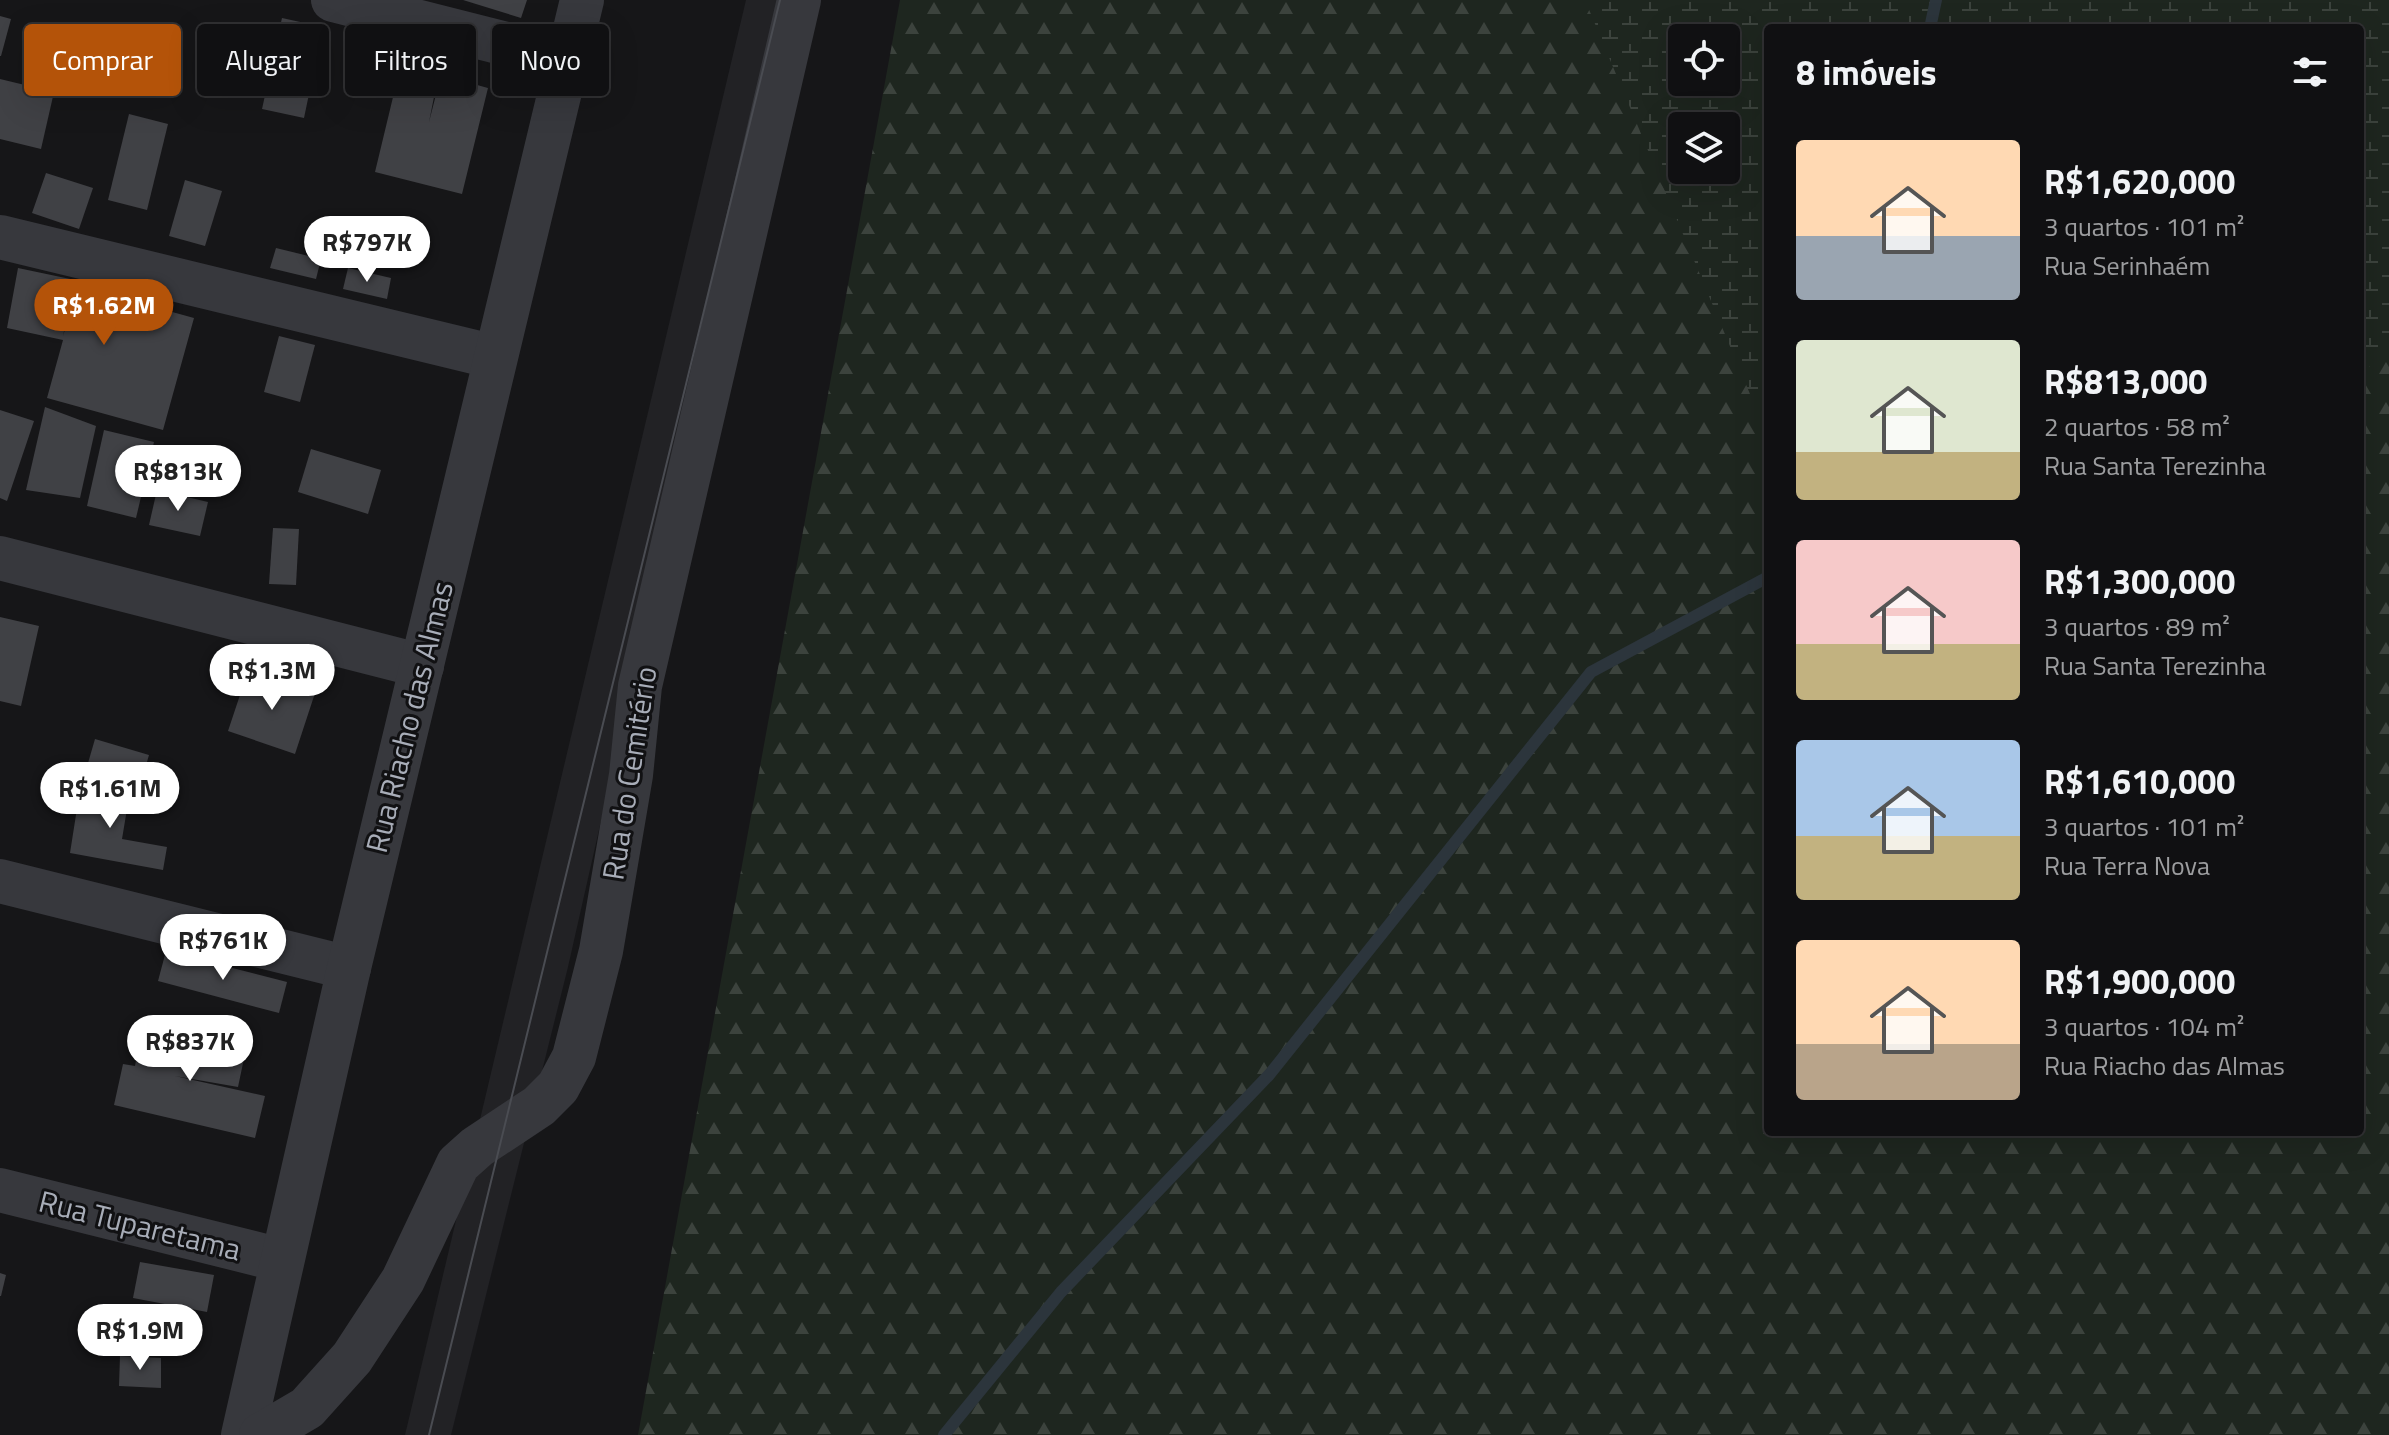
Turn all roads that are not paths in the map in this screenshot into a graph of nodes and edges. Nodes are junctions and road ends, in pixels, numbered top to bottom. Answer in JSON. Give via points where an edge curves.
{"nodes":[{"id":1,"x":333,"y":0,"type":"edge"},
{"id":2,"x":582,"y":0,"type":"edge"},
{"id":3,"x":799,"y":0,"type":"edge"},
{"id":4,"x":577,"y":24,"type":"edge"},
{"id":5,"x":492,"y":40,"type":"edge"},
{"id":6,"x":560,"y":96,"type":"edge"},
{"id":7,"x":0,"y":237,"type":"edge"},
{"id":8,"x":495,"y":357,"type":"junction"},
{"id":9,"x":0,"y":558,"type":"edge"},
{"id":10,"x":422,"y":666,"type":"junction"},
{"id":11,"x":0,"y":881,"type":"edge"},
{"id":12,"x":349,"y":968,"type":"junction"},
{"id":13,"x":0,"y":1190,"type":"edge"},
{"id":14,"x":281,"y":1260,"type":"junction"},
{"id":15,"x":243,"y":1435,"type":"edge"},
{"id":16,"x":261,"y":1435,"type":"edge"}],
"edges":[{"from":1,"to":5,"type":"street"},
{"from":2,"to":4,"type":"street","name":"Rua Riacho das Almas"},
{"from":3,"to":16,"type":"street","name":"Rua do Cemitério","via":[[640,686],[631,775],[601,951],[574,1057],[558,1087],[539,1106],[458,1164],[403,1280],[352,1358],[307,1408]]},
{"from":6,"to":8,"type":"street","name":"Rua Riacho das Almas"},
{"from":7,"to":8,"type":"street"},
{"from":8,"to":10,"type":"street","name":"Rua Riacho das Almas"},
{"from":9,"to":10,"type":"street"},
{"from":10,"to":12,"type":"street","name":"Rua Riacho das Almas"},
{"from":11,"to":12,"type":"street"},
{"from":12,"to":14,"type":"street","name":"Rua Riacho das Almas"},
{"from":13,"to":14,"type":"street","name":"Rua Tuparetama"},
{"from":14,"to":15,"type":"street","name":"Rua Riacho das Almas"}]}
